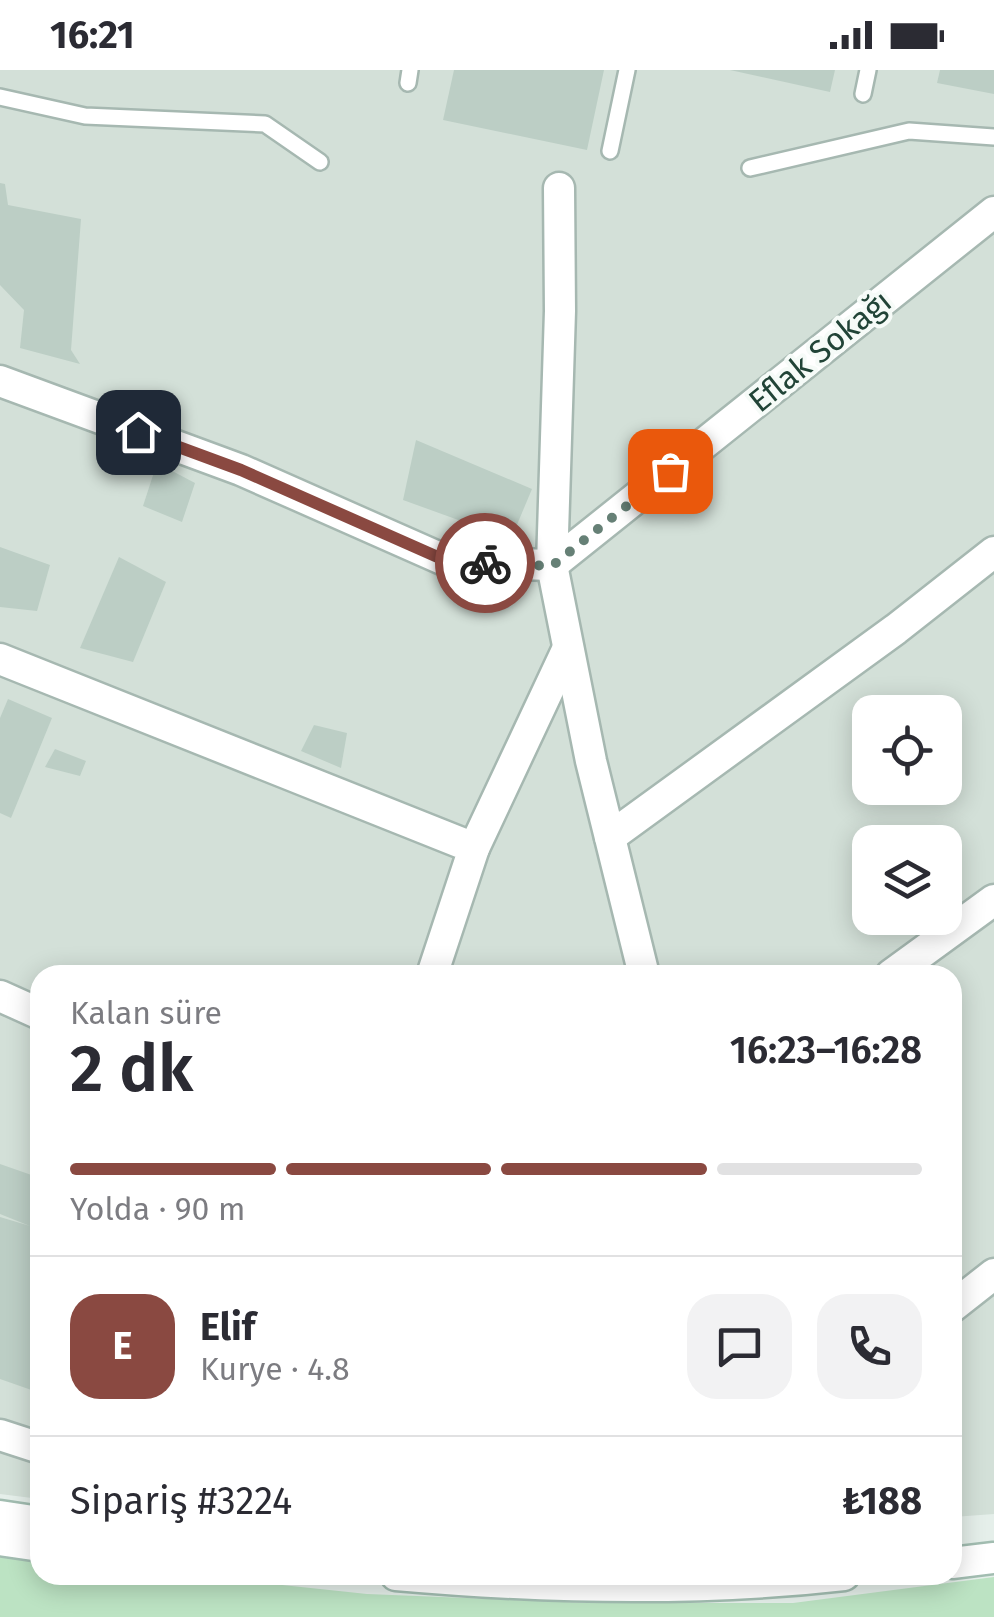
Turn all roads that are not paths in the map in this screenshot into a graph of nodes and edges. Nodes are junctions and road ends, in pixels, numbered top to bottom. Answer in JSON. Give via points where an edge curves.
{"nodes":[{"id":1,"x":628,"y":70,"type":"edge"},
{"id":2,"x":868,"y":70,"type":"edge"},
{"id":3,"x":863,"y":94,"type":"dead end"},
{"id":4,"x":0,"y":97,"type":"edge"},
{"id":5,"x":994,"y":137,"type":"edge"},
{"id":6,"x":610,"y":152,"type":"dead end"},
{"id":7,"x":320,"y":162,"type":"dead end"},
{"id":8,"x":750,"y":168,"type":"dead end"},
{"id":9,"x":559,"y":188,"type":"dead end"},
{"id":10,"x":994,"y":212,"type":"edge"},
{"id":11,"x":0,"y":380,"type":"edge"},
{"id":12,"x":994,"y":552,"type":"edge"},
{"id":13,"x":552,"y":566,"type":"junction"},
{"id":14,"x":568,"y":648,"type":"junction"},
{"id":15,"x":0,"y":659,"type":"edge"},
{"id":16,"x":610,"y":837,"type":"junction"},
{"id":17,"x":474,"y":848,"type":"junction"},
{"id":18,"x":994,"y":900,"type":"edge"},
{"id":19,"x":435,"y":965,"type":"edge"},
{"id":20,"x":642,"y":965,"type":"edge"},
{"id":21,"x":905,"y":965,"type":"edge"},
{"id":22,"x":0,"y":996,"type":"edge"},
{"id":23,"x":30,"y":1010,"type":"edge"},
{"id":24,"x":994,"y":1274,"type":"edge"},
{"id":25,"x":962,"y":1300,"type":"edge"},
{"id":26,"x":0,"y":1436,"type":"edge"},
{"id":27,"x":30,"y":1445,"type":"edge"},
{"id":28,"x":0,"y":1516,"type":"edge"},
{"id":29,"x":30,"y":1520,"type":"edge"},
{"id":30,"x":0,"y":1540,"type":"edge"},
{"id":31,"x":30,"y":1544,"type":"edge"},
{"id":32,"x":994,"y":1558,"type":"edge"},
{"id":33,"x":962,"y":1562,"type":"edge"},
{"id":34,"x":568,"y":1585,"type":"edge"},
{"id":35,"x":660,"y":1585,"type":"edge"}],
"edges":[{"from":1,"to":6,"type":"lane"},
{"from":2,"to":3,"type":"lane"},
{"from":4,"to":7,"type":"lane","via":[[85,116],[264,124]]},
{"from":5,"to":8,"type":"lane","via":[[908,132]]},
{"from":9,"to":13,"type":"street"},
{"from":10,"to":13,"type":"street","name":"Eflak Sokağı"},
{"from":11,"to":13,"type":"street","via":[[241,470],[449,562]]},
{"from":12,"to":16,"type":"street"},
{"from":13,"to":14,"type":"street"},
{"from":14,"to":16,"type":"street"},
{"from":14,"to":17,"type":"street"},
{"from":15,"to":17,"type":"street"},
{"from":16,"to":20,"type":"street"},
{"from":17,"to":19,"type":"street"},
{"from":18,"to":21,"type":"street"},
{"from":22,"to":23,"type":"street"},
{"from":24,"to":25,"type":"street"},
{"from":26,"to":27,"type":"street"},
{"from":28,"to":29,"type":"street"},
{"from":30,"to":31,"type":"street"},
{"from":32,"to":33,"type":"street"},
{"from":34,"to":35,"type":"street"}]}
